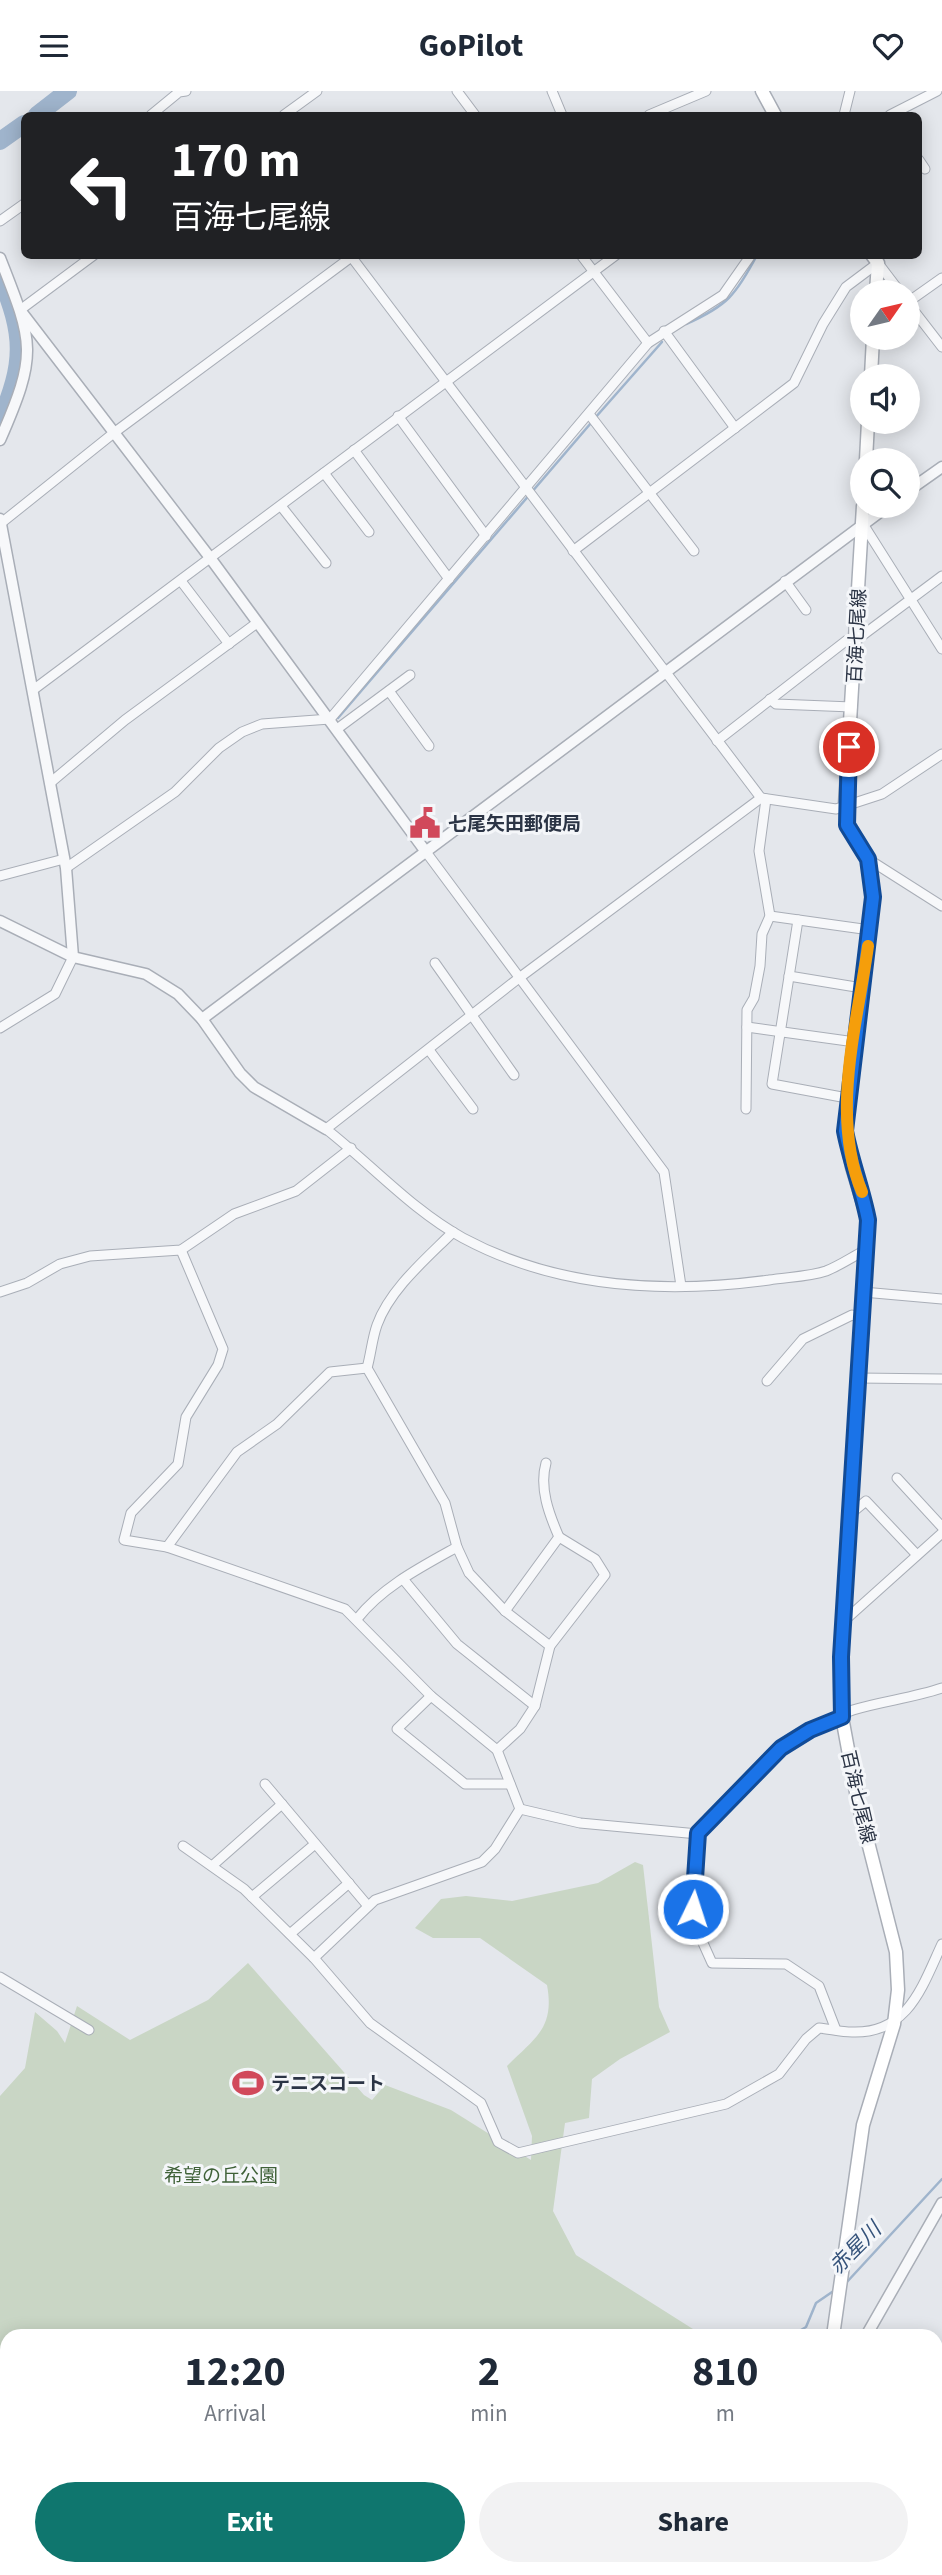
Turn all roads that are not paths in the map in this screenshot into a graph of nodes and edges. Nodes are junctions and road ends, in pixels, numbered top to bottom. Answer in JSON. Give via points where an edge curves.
{"nodes":[{"id":1,"x":186,"y":91,"type":"edge"},
{"id":2,"x":317,"y":91,"type":"edge"},
{"id":3,"x":457,"y":91,"type":"edge"},
{"id":4,"x":552,"y":91,"type":"edge"},
{"id":5,"x":706,"y":91,"type":"edge"},
{"id":6,"x":762,"y":91,"type":"edge"},
{"id":7,"x":850,"y":91,"type":"edge"},
{"id":8,"x":937,"y":91,"type":"edge"},
{"id":9,"x":155,"y":112,"type":"edge"},
{"id":10,"x":288,"y":112,"type":"edge"},
{"id":11,"x":473,"y":112,"type":"edge"},
{"id":12,"x":561,"y":112,"type":"edge"},
{"id":13,"x":656,"y":112,"type":"edge"},
{"id":14,"x":773,"y":112,"type":"edge"},
{"id":15,"x":845,"y":112,"type":"edge"},
{"id":16,"x":896,"y":112,"type":"edge"},
{"id":17,"x":922,"y":164,"type":"edge"},
{"id":18,"x":925,"y":169,"type":"dead end"},
{"id":19,"x":21,"y":206,"type":"edge"},
{"id":20,"x":0,"y":221,"type":"edge"},
{"id":21,"x":0,"y":258,"type":"edge"},
{"id":22,"x":89,"y":259,"type":"edge"},
{"id":23,"x":348,"y":259,"type":"edge"},
{"id":24,"x":354,"y":259,"type":"edge"},
{"id":25,"x":584,"y":259,"type":"edge"},
{"id":26,"x":611,"y":259,"type":"edge"},
{"id":27,"x":748,"y":259,"type":"edge"},
{"id":28,"x":875,"y":259,"type":"edge"},
{"id":29,"x":594,"y":272,"type":"junction"},
{"id":30,"x":942,"y":278,"type":"edge"},
{"id":31,"x":876,"y":280,"type":"edge"},
{"id":32,"x":891,"y":280,"type":"edge"},
{"id":33,"x":920,"y":294,"type":"edge"},
{"id":34,"x":20,"y":310,"type":"junction"},
{"id":35,"x":920,"y":318,"type":"edge"},
{"id":36,"x":664,"y":331,"type":"junction"},
{"id":37,"x":648,"y":343,"type":"junction"},
{"id":38,"x":942,"y":347,"type":"edge"},
{"id":39,"x":445,"y":381,"type":"junction"},
{"id":40,"x":589,"y":414,"type":"junction"},
{"id":41,"x":398,"y":417,"type":"junction"},
{"id":42,"x":736,"y":428,"type":"junction"},
{"id":43,"x":115,"y":432,"type":"junction"},
{"id":44,"x":0,"y":440,"type":"edge"},
{"id":45,"x":354,"y":450,"type":"junction"},
{"id":46,"x":942,"y":467,"type":"edge"},
{"id":47,"x":324,"y":473,"type":"junction"},
{"id":48,"x":920,"y":483,"type":"edge"},
{"id":49,"x":529,"y":492,"type":"junction"},
{"id":50,"x":650,"y":493,"type":"junction"},
{"id":51,"x":281,"y":506,"type":"junction"},
{"id":52,"x":863,"y":518,"type":"edge"},
{"id":53,"x":871,"y":518,"type":"edge"},
{"id":54,"x":0,"y":522,"type":"edge"},
{"id":55,"x":863,"y":524,"type":"junction"},
{"id":56,"x":369,"y":532,"type":"dead end"},
{"id":57,"x":486,"y":536,"type":"junction"},
{"id":58,"x":573,"y":551,"type":"junction"},
{"id":59,"x":694,"y":551,"type":"dead end"},
{"id":60,"x":211,"y":559,"type":"junction"},
{"id":61,"x":326,"y":563,"type":"dead end"},
{"id":62,"x":942,"y":576,"type":"edge"},
{"id":63,"x":449,"y":579,"type":"junction"},
{"id":64,"x":181,"y":581,"type":"junction"},
{"id":65,"x":785,"y":581,"type":"junction"},
{"id":66,"x":910,"y":600,"type":"junction"},
{"id":67,"x":806,"y":610,"type":"dead end"},
{"id":68,"x":257,"y":623,"type":"junction"},
{"id":69,"x":856,"y":636,"type":"junction"},
{"id":70,"x":229,"y":644,"type":"junction"},
{"id":71,"x":942,"y":649,"type":"edge"},
{"id":72,"x":665,"y":674,"type":"junction"},
{"id":73,"x":410,"y":675,"type":"dead end"},
{"id":74,"x":33,"y":691,"type":"junction"},
{"id":75,"x":389,"y":691,"type":"junction"},
{"id":76,"x":770,"y":699,"type":"junction"},
{"id":77,"x":852,"y":707,"type":"junction"},
{"id":78,"x":330,"y":719,"type":"junction"},
{"id":79,"x":338,"y":729,"type":"junction"},
{"id":80,"x":717,"y":741,"type":"junction"},
{"id":81,"x":429,"y":747,"type":"dead end"},
{"id":82,"x":942,"y":754,"type":"edge"},
{"id":83,"x":50,"y":783,"type":"junction"},
{"id":84,"x":764,"y":799,"type":"junction"},
{"id":85,"x":845,"y":805,"type":"junction"},
{"id":86,"x":426,"y":852,"type":"junction"},
{"id":87,"x":868,"y":859,"type":"junction"},
{"id":88,"x":65,"y":864,"type":"junction"},
{"id":89,"x":0,"y":876,"type":"edge"},
{"id":90,"x":942,"y":906,"type":"edge"},
{"id":91,"x":770,"y":916,"type":"junction"},
{"id":92,"x":798,"y":920,"type":"junction"},
{"id":93,"x":0,"y":921,"type":"edge"},
{"id":94,"x":870,"y":930,"type":"junction"},
{"id":95,"x":73,"y":957,"type":"junction"},
{"id":96,"x":435,"y":963,"type":"dead end"},
{"id":97,"x":789,"y":976,"type":"junction"},
{"id":98,"x":519,"y":978,"type":"junction"},
{"id":99,"x":862,"y":988,"type":"junction"},
{"id":100,"x":473,"y":1015,"type":"junction"},
{"id":101,"x":202,"y":1019,"type":"junction"},
{"id":102,"x":747,"y":1027,"type":"junction"},
{"id":103,"x":0,"y":1028,"type":"edge"},
{"id":104,"x":780,"y":1032,"type":"junction"},
{"id":105,"x":855,"y":1042,"type":"junction"},
{"id":106,"x":429,"y":1050,"type":"junction"},
{"id":107,"x":514,"y":1075,"type":"dead end"},
{"id":108,"x":847,"y":1098,"type":"junction"},
{"id":109,"x":472,"y":1109,"type":"dead end"},
{"id":110,"x":746,"y":1109,"type":"dead end"},
{"id":111,"x":326,"y":1129,"type":"junction"},
{"id":112,"x":351,"y":1148,"type":"junction"},
{"id":113,"x":453,"y":1232,"type":"junction"},
{"id":114,"x":181,"y":1250,"type":"junction"},
{"id":115,"x":864,"y":1251,"type":"junction"},
{"id":116,"x":681,"y":1286,"type":"junction"},
{"id":117,"x":0,"y":1292,"type":"edge"},
{"id":118,"x":863,"y":1292,"type":"junction"},
{"id":119,"x":942,"y":1299,"type":"edge"},
{"id":120,"x":862,"y":1319,"type":"junction"},
{"id":121,"x":367,"y":1368,"type":"junction"},
{"id":122,"x":858,"y":1378,"type":"junction"},
{"id":123,"x":942,"y":1379,"type":"edge"},
{"id":124,"x":767,"y":1381,"type":"dead end"},
{"id":125,"x":546,"y":1463,"type":"dead end"},
{"id":126,"x":897,"y":1478,"type":"dead end"},
{"id":127,"x":849,"y":1515,"type":"junction"},
{"id":128,"x":942,"y":1527,"type":"edge"},
{"id":129,"x":942,"y":1533,"type":"edge"},
{"id":130,"x":559,"y":1537,"type":"junction"},
{"id":131,"x":167,"y":1547,"type":"junction"},
{"id":132,"x":457,"y":1547,"type":"junction"},
{"id":133,"x":917,"y":1555,"type":"junction"},
{"id":134,"x":403,"y":1579,"type":"junction"},
{"id":135,"x":505,"y":1612,"type":"junction"},
{"id":136,"x":358,"y":1619,"type":"junction"},
{"id":137,"x":844,"y":1622,"type":"junction"},
{"id":138,"x":551,"y":1646,"type":"junction"},
{"id":139,"x":942,"y":1688,"type":"edge"},
{"id":140,"x":432,"y":1696,"type":"junction"},
{"id":141,"x":535,"y":1706,"type":"junction"},
{"id":142,"x":842,"y":1717,"type":"junction"},
{"id":143,"x":497,"y":1750,"type":"junction"},
{"id":144,"x":265,"y":1784,"type":"dead end"},
{"id":145,"x":510,"y":1784,"type":"junction"},
{"id":146,"x":282,"y":1804,"type":"junction"},
{"id":147,"x":520,"y":1809,"type":"junction"},
{"id":148,"x":698,"y":1833,"type":"junction"},
{"id":149,"x":315,"y":1843,"type":"junction"},
{"id":150,"x":183,"y":1846,"type":"dead end"},
{"id":151,"x":212,"y":1866,"type":"junction"},
{"id":152,"x":349,"y":1883,"type":"junction"},
{"id":153,"x":252,"y":1897,"type":"junction"},
{"id":154,"x":368,"y":1906,"type":"junction"},
{"id":155,"x":290,"y":1934,"type":"junction"},
{"id":156,"x":942,"y":1944,"type":"edge"},
{"id":157,"x":314,"y":1958,"type":"junction"},
{"id":158,"x":939,"y":1958,"type":"edge"},
{"id":159,"x":0,"y":1977,"type":"edge"},
{"id":160,"x":894,"y":2024,"type":"junction"},
{"id":161,"x":835,"y":2030,"type":"junction"},
{"id":162,"x":89,"y":2031,"type":"dead end"},
{"id":163,"x":942,"y":2203,"type":"edge"},
{"id":164,"x":834,"y":2329,"type":"edge"},
{"id":165,"x":870,"y":2329,"type":"edge"}],
"edges":[{"from":1,"to":9,"type":"street"},
{"from":2,"to":10,"type":"street"},
{"from":3,"to":11,"type":"street"},
{"from":4,"to":12,"type":"street"},
{"from":5,"to":13,"type":"street"},
{"from":6,"to":14,"type":"main road"},
{"from":7,"to":15,"type":"street"},
{"from":8,"to":16,"type":"street"},
{"from":17,"to":18,"type":"street"},
{"from":19,"to":20,"type":"street"},
{"from":21,"to":34,"type":"street"},
{"from":22,"to":34,"type":"street"},
{"from":23,"to":43,"type":"street"},
{"from":24,"to":39,"type":"street"},
{"from":25,"to":29,"type":"street"},
{"from":26,"to":29,"type":"street"},
{"from":27,"to":36,"type":"street","via":[[723,295]]},
{"from":28,"to":31,"type":"main road"},
{"from":28,"to":32,"type":"street"},
{"from":28,"to":42,"type":"street","via":[[846,286],[794,383]]},
{"from":29,"to":37,"type":"street"},
{"from":29,"to":39,"type":"street"},
{"from":30,"to":33,"type":"street"},
{"from":34,"to":43,"type":"street"},
{"from":34,"to":44,"type":"street","via":[[27,329],[29,360],[22,390]]},
{"from":35,"to":38,"type":"street"},
{"from":36,"to":37,"type":"street"},
{"from":36,"to":42,"type":"street"},
{"from":37,"to":40,"type":"street"},
{"from":39,"to":41,"type":"street"},
{"from":39,"to":49,"type":"street"},
{"from":40,"to":49,"type":"street"},
{"from":40,"to":50,"type":"street"},
{"from":41,"to":45,"type":"street"},
{"from":41,"to":57,"type":"street"},
{"from":42,"to":50,"type":"street"},
{"from":43,"to":54,"type":"street"},
{"from":43,"to":60,"type":"street"},
{"from":45,"to":47,"type":"street"},
{"from":45,"to":63,"type":"street"},
{"from":46,"to":48,"type":"street"},
{"from":47,"to":51,"type":"street"},
{"from":47,"to":56,"type":"street"},
{"from":49,"to":57,"type":"street"},
{"from":49,"to":58,"type":"street"},
{"from":50,"to":58,"type":"street"},
{"from":50,"to":59,"type":"street"},
{"from":51,"to":60,"type":"street"},
{"from":51,"to":61,"type":"street"},
{"from":52,"to":55,"type":"main road","name":"百海七尾線"},
{"from":53,"to":55,"type":"street"},
{"from":54,"to":74,"type":"street"},
{"from":55,"to":65,"type":"street"},
{"from":55,"to":66,"type":"street"},
{"from":55,"to":69,"type":"main road","name":"百海七尾線"},
{"from":57,"to":63,"type":"street"},
{"from":58,"to":72,"type":"street"},
{"from":60,"to":64,"type":"street"},
{"from":60,"to":68,"type":"street"},
{"from":62,"to":66,"type":"street"},
{"from":63,"to":78,"type":"street"},
{"from":64,"to":70,"type":"street"},
{"from":64,"to":74,"type":"street"},
{"from":65,"to":67,"type":"street"},
{"from":65,"to":72,"type":"street"},
{"from":66,"to":69,"type":"street"},
{"from":66,"to":71,"type":"street"},
{"from":68,"to":70,"type":"street"},
{"from":68,"to":78,"type":"street"},
{"from":69,"to":76,"type":"street"},
{"from":69,"to":77,"type":"main road","name":"百海七尾線"},
{"from":70,"to":83,"type":"street","via":[[125,720]]},
{"from":72,"to":80,"type":"street"},
{"from":72,"to":86,"type":"street"},
{"from":73,"to":75,"type":"street"},
{"from":74,"to":83,"type":"street"},
{"from":75,"to":79,"type":"street"},
{"from":75,"to":81,"type":"street"},
{"from":76,"to":77,"type":"street","via":[[776,704]]},
{"from":76,"to":80,"type":"street"},
{"from":77,"to":85,"type":"main road","name":"百海七尾線"},
{"from":78,"to":79,"type":"street"},
{"from":78,"to":88,"type":"street","via":[[262,724],[242,732],[175,792]]},
{"from":79,"to":86,"type":"street"},
{"from":80,"to":84,"type":"street"},
{"from":82,"to":85,"type":"street","via":[[882,794]]},
{"from":83,"to":88,"type":"street"},
{"from":84,"to":85,"type":"street","via":[[836,809]]},
{"from":84,"to":91,"type":"street","via":[[759,851]]},
{"from":84,"to":98,"type":"street"},
{"from":85,"to":87,"type":"main road","name":"百海七尾線","via":[[847,825]]},
{"from":86,"to":98,"type":"street"},
{"from":86,"to":101,"type":"street"},
{"from":87,"to":90,"type":"street"},
{"from":87,"to":94,"type":"main road","name":"百海七尾線","via":[[873,897]]},
{"from":88,"to":89,"type":"street"},
{"from":88,"to":95,"type":"street"},
{"from":91,"to":92,"type":"street"},
{"from":91,"to":102,"type":"street","via":[[762,934],[761,966],[747,1010]]},
{"from":92,"to":94,"type":"street"},
{"from":92,"to":97,"type":"street"},
{"from":93,"to":95,"type":"street"},
{"from":94,"to":99,"type":"main road","name":"百海七尾線"},
{"from":95,"to":101,"type":"street","via":[[146,974],[178,994]]},
{"from":95,"to":103,"type":"street","via":[[55,994]]},
{"from":96,"to":100,"type":"street"},
{"from":97,"to":99,"type":"street"},
{"from":97,"to":104,"type":"street"},
{"from":98,"to":100,"type":"street"},
{"from":98,"to":116,"type":"street","via":[[664,1172]]},
{"from":99,"to":105,"type":"main road","name":"百海七尾線"},
{"from":100,"to":106,"type":"street"},
{"from":100,"to":107,"type":"street"},
{"from":101,"to":111,"type":"street","via":[[254,1087]]},
{"from":102,"to":104,"type":"street"},
{"from":102,"to":110,"type":"street"},
{"from":104,"to":105,"type":"street"},
{"from":104,"to":108,"type":"street","via":[[772,1084]]},
{"from":105,"to":108,"type":"main road","name":"百海七尾線"},
{"from":106,"to":109,"type":"street"},
{"from":106,"to":111,"type":"street"},
{"from":108,"to":115,"type":"main road","name":"百海七尾線","via":[[845,1131],[868,1220]]},
{"from":111,"to":112,"type":"street"},
{"from":112,"to":113,"type":"street"},
{"from":112,"to":114,"type":"street","via":[[296,1191],[234,1214]]},
{"from":113,"to":116,"type":"street","via":[[573,1277],[622,1286]]},
{"from":113,"to":121,"type":"street","via":[[386,1308],[376,1327]]},
{"from":114,"to":117,"type":"street","via":[[90,1256],[60,1264]]},
{"from":114,"to":131,"type":"street","via":[[223,1349],[186,1417],[178,1464],[131,1513],[124,1540]]},
{"from":115,"to":116,"type":"street","via":[[811,1274]]},
{"from":115,"to":118,"type":"main road","name":"百海七尾線"},
{"from":118,"to":119,"type":"street"},
{"from":118,"to":120,"type":"main road","name":"百海七尾線"},
{"from":120,"to":122,"type":"main road","name":"百海七尾線"},
{"from":120,"to":124,"type":"street","via":[[852,1315],[803,1339]]},
{"from":121,"to":131,"type":"street","via":[[330,1372],[276,1424],[237,1452]]},
{"from":121,"to":132,"type":"street","via":[[445,1503]]},
{"from":122,"to":123,"type":"street"},
{"from":122,"to":127,"type":"main road","name":"百海七尾線"},
{"from":125,"to":130,"type":"street","via":[[548,1509]]},
{"from":126,"to":128,"type":"street"},
{"from":127,"to":133,"type":"street","via":[[866,1501]]},
{"from":127,"to":137,"type":"main road","name":"百海七尾線"},
{"from":129,"to":133,"type":"street"},
{"from":130,"to":135,"type":"street"},
{"from":130,"to":138,"type":"street","via":[[595,1559],[605,1575]]},
{"from":131,"to":136,"type":"street","via":[[345,1609]]},
{"from":132,"to":134,"type":"street"},
{"from":132,"to":135,"type":"street","via":[[469,1573]]},
{"from":133,"to":137,"type":"street"},
{"from":134,"to":136,"type":"street","via":[[370,1602]]},
{"from":134,"to":141,"type":"street","via":[[457,1644]]},
{"from":135,"to":138,"type":"street"},
{"from":136,"to":140,"type":"street"},
{"from":137,"to":142,"type":"main road","name":"百海七尾線"},
{"from":138,"to":141,"type":"street"},
{"from":139,"to":142,"type":"street","via":[[850,1711]]},
{"from":140,"to":143,"type":"street"},
{"from":140,"to":145,"type":"street","via":[[397,1729],[465,1784]]},
{"from":141,"to":143,"type":"street","via":[[520,1729]]},
{"from":142,"to":148,"type":"street","via":[[781,1748]]},
{"from":142,"to":160,"type":"main road","name":"百海七尾線","via":[[858,1803],[896,1952]]},
{"from":143,"to":145,"type":"street"},
{"from":144,"to":146,"type":"street"},
{"from":145,"to":147,"type":"street"},
{"from":146,"to":149,"type":"street"},
{"from":146,"to":151,"type":"street"},
{"from":147,"to":148,"type":"street","via":[[580,1823]]},
{"from":147,"to":154,"type":"street","via":[[482,1862]]},
{"from":148,"to":161,"type":"street","via":[[694,1923],[712,1963],[786,1964],[818,1986]]},
{"from":149,"to":152,"type":"street"},
{"from":149,"to":153,"type":"street"},
{"from":150,"to":151,"type":"street"},
{"from":151,"to":153,"type":"street"},
{"from":152,"to":154,"type":"street"},
{"from":152,"to":155,"type":"street"},
{"from":153,"to":155,"type":"street"},
{"from":154,"to":157,"type":"street"},
{"from":155,"to":157,"type":"street"},
{"from":156,"to":158,"type":"street"},
{"from":157,"to":161,"type":"street","via":[[370,2023],[481,2103],[498,2142],[518,2153],[726,2104],[771,2080],[820,2028]]},
{"from":158,"to":160,"type":"street"},
{"from":159,"to":162,"type":"street"},
{"from":160,"to":161,"type":"street","via":[[853,2033]]},
{"from":160,"to":164,"type":"main road","name":"百海七尾線","via":[[863,2125]]},
{"from":163,"to":165,"type":"street"}]}
